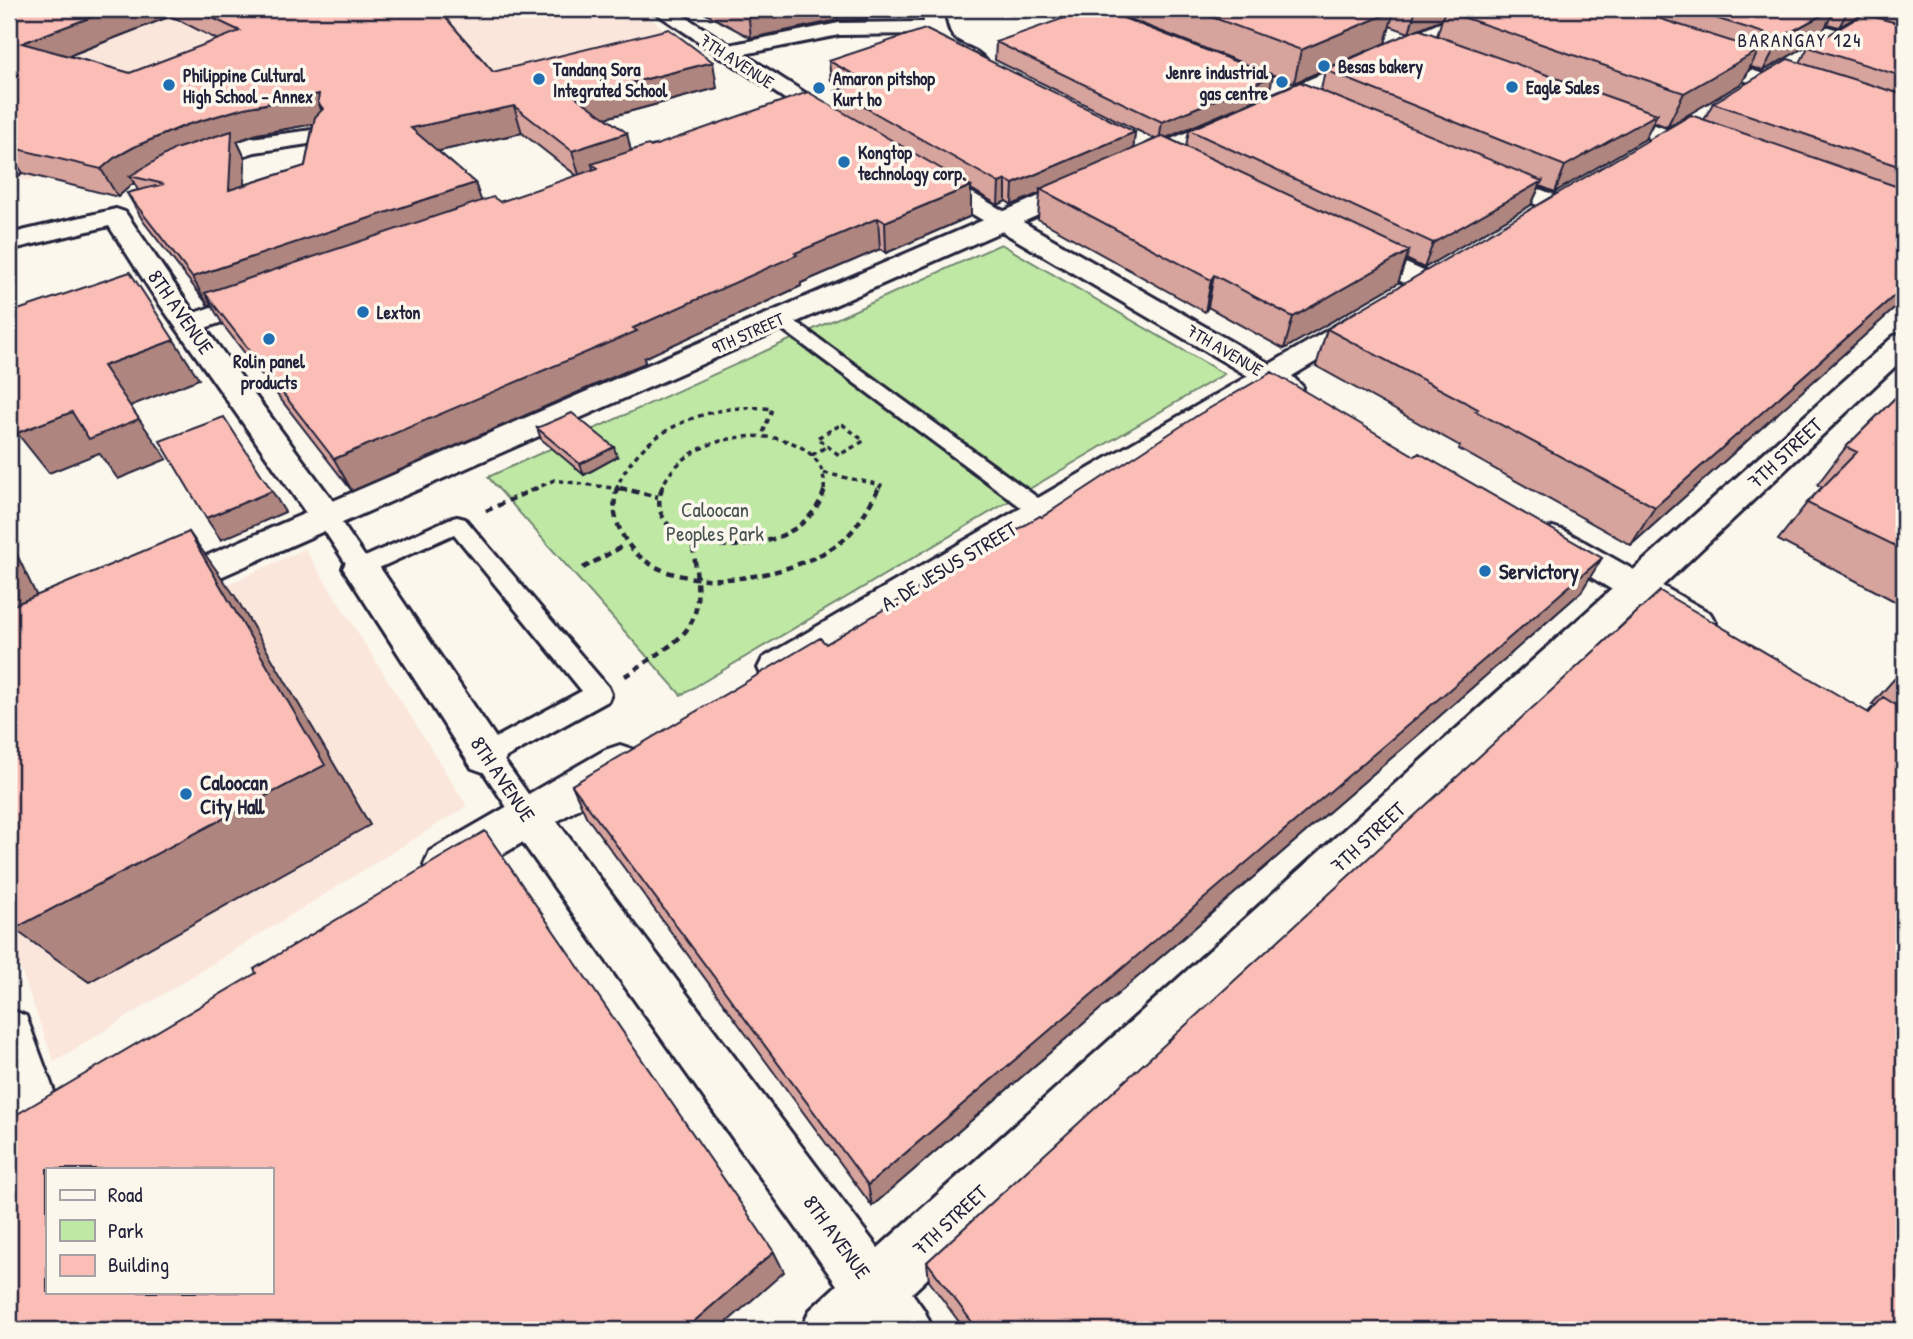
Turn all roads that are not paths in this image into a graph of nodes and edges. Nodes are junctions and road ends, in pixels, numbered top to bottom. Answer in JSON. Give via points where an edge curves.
{"nodes":[{"id":1,"x":660,"y":9,"type":"edge"},
{"id":2,"x":1488,"y":9,"type":"edge"},
{"id":3,"x":1747,"y":9,"type":"edge"},
{"id":4,"x":933,"y":18,"type":"edge"},
{"id":5,"x":1866,"y":23,"type":"edge"},
{"id":6,"x":1382,"y":33,"type":"edge"},
{"id":7,"x":1842,"y":37,"type":"junction"},
{"id":8,"x":1408,"y":43,"type":"junction"},
{"id":9,"x":1676,"y":51,"type":"edge"},
{"id":10,"x":723,"y":52,"type":"junction"},
{"id":11,"x":1434,"y":53,"type":"edge"},
{"id":12,"x":1904,"y":55,"type":"edge"},
{"id":13,"x":1810,"y":56,"type":"edge"},
{"id":14,"x":1788,"y":68,"type":"edge"},
{"id":15,"x":1001,"y":74,"type":"edge"},
{"id":16,"x":1767,"y":81,"type":"junction"},
{"id":17,"x":1265,"y":82,"type":"edge"},
{"id":18,"x":1294,"y":93,"type":"junction"},
{"id":19,"x":1743,"y":96,"type":"edge"},
{"id":20,"x":1579,"y":105,"type":"edge"},
{"id":21,"x":1324,"y":107,"type":"edge"},
{"id":22,"x":812,"y":109,"type":"junction"},
{"id":23,"x":786,"y":118,"type":"edge"},
{"id":24,"x":1695,"y":124,"type":"edge"},
{"id":25,"x":1904,"y":127,"type":"edge"},
{"id":26,"x":857,"y":135,"type":"edge"},
{"id":27,"x":320,"y":136,"type":"edge"},
{"id":28,"x":1671,"y":138,"type":"junction"},
{"id":29,"x":1132,"y":140,"type":"edge"},
{"id":30,"x":1648,"y":152,"type":"edge"},
{"id":31,"x":1158,"y":153,"type":"junction"},
{"id":32,"x":9,"y":162,"type":"edge"},
{"id":33,"x":902,"y":162,"type":"edge"},
{"id":34,"x":1735,"y":162,"type":"edge"},
{"id":35,"x":1182,"y":165,"type":"edge"},
{"id":36,"x":1472,"y":169,"type":"edge"},
{"id":37,"x":9,"y":176,"type":"edge"},
{"id":38,"x":165,"y":178,"type":"edge"},
{"id":39,"x":1581,"y":192,"type":"edge"},
{"id":40,"x":1558,"y":205,"type":"junction"},
{"id":41,"x":1534,"y":219,"type":"edge"},
{"id":42,"x":1003,"y":222,"type":"junction"},
{"id":43,"x":1329,"y":236,"type":"edge"},
{"id":44,"x":9,"y":242,"type":"edge"},
{"id":45,"x":1451,"y":269,"type":"edge"},
{"id":46,"x":1427,"y":283,"type":"junction"},
{"id":47,"x":292,"y":288,"type":"edge"},
{"id":48,"x":780,"y":319,"type":"junction"},
{"id":49,"x":189,"y":324,"type":"junction"},
{"id":50,"x":1904,"y":342,"type":"edge"},
{"id":51,"x":1270,"y":376,"type":"junction"},
{"id":52,"x":1317,"y":404,"type":"edge"},
{"id":53,"x":1041,"y":512,"type":"junction"},
{"id":54,"x":327,"y":517,"type":"junction"},
{"id":55,"x":1532,"y":527,"type":"edge"},
{"id":56,"x":360,"y":568,"type":"junction"},
{"id":57,"x":1639,"y":589,"type":"junction"},
{"id":58,"x":134,"y":603,"type":"edge"},
{"id":59,"x":1724,"y":638,"type":"edge"},
{"id":60,"x":745,"y":687,"type":"edge"},
{"id":61,"x":650,"y":744,"type":"edge"},
{"id":62,"x":486,"y":756,"type":"junction"},
{"id":63,"x":528,"y":816,"type":"junction"},
{"id":64,"x":407,"y":887,"type":"edge"},
{"id":65,"x":9,"y":1033,"type":"edge"},
{"id":66,"x":38,"y":1106,"type":"edge"},
{"id":67,"x":890,"y":1310,"type":"edge"},
{"id":68,"x":830,"y":1330,"type":"edge"}],
"edges":[{"from":1,"to":10,"type":"street","name":"7TH AVENUE"},
{"from":2,"to":8,"type":"street","name":"9TH STREET"},
{"from":3,"to":7,"type":"street"},
{"from":4,"to":10,"type":"street","via":[[839,29]]},
{"from":4,"to":15,"type":"street","via":[[944,44]]},
{"from":5,"to":7,"type":"street"},
{"from":6,"to":8,"type":"street"},
{"from":7,"to":12,"type":"street"},
{"from":7,"to":13,"type":"street"},
{"from":8,"to":11,"type":"street"},
{"from":8,"to":18,"type":"street","name":"9TH STREET"},
{"from":9,"to":16,"type":"street"},
{"from":10,"to":22,"type":"street","name":"7TH AVENUE"},
{"from":14,"to":16,"type":"street"},
{"from":16,"to":19,"type":"street"},
{"from":16,"to":25,"type":"street"},
{"from":17,"to":18,"type":"street"},
{"from":18,"to":21,"type":"street"},
{"from":18,"to":31,"type":"street","name":"9TH STREET"},
{"from":20,"to":28,"type":"street"},
{"from":22,"to":23,"type":"street"},
{"from":22,"to":26,"type":"street","name":"7TH AVENUE"},
{"from":24,"to":28,"type":"street"},
{"from":27,"to":38,"type":"street","via":[[251,145]]},
{"from":28,"to":30,"type":"street"},
{"from":28,"to":34,"type":"street"},
{"from":29,"to":31,"type":"street"},
{"from":31,"to":35,"type":"street"},
{"from":31,"to":42,"type":"street","name":"9TH STREET"},
{"from":32,"to":37,"type":"lane","via":[[15,169]]},
{"from":33,"to":42,"type":"street","name":"7TH AVENUE"},
{"from":36,"to":40,"type":"street"},
{"from":39,"to":40,"type":"street"},
{"from":40,"to":41,"type":"street"},
{"from":42,"to":48,"type":"street","name":"9TH STREET"},
{"from":42,"to":51,"type":"street","name":"7TH AVENUE"},
{"from":43,"to":46,"type":"street"},
{"from":44,"to":49,"type":"street","name":"8TH AVENUE","via":[[123,208]]},
{"from":45,"to":46,"type":"street","name":"A. DE JESUS STREET"},
{"from":46,"to":51,"type":"street","name":"A. DE JESUS STREET"},
{"from":47,"to":49,"type":"street"},
{"from":48,"to":53,"type":"lane"},
{"from":48,"to":54,"type":"street","name":"9TH STREET"},
{"from":49,"to":54,"type":"street","name":"8TH AVENUE"},
{"from":50,"to":57,"type":"street","name":"7TH STREET"},
{"from":51,"to":52,"type":"street","name":"7TH AVENUE"},
{"from":51,"to":53,"type":"street","name":"A. DE JESUS STREET"},
{"from":53,"to":60,"type":"street","name":"A. DE JESUS STREET"},
{"from":54,"to":56,"type":"lane","name":"8TH AVENUE"},
{"from":54,"to":58,"type":"street","name":"9TH STREET"},
{"from":55,"to":57,"type":"street"},
{"from":56,"to":62,"type":"street","name":"8TH AVENUE"},
{"from":56,"to":62,"type":"lane","via":[[457,524],[599,694]]},
{"from":57,"to":59,"type":"street"},
{"from":57,"to":67,"type":"street","name":"7TH STREET"},
{"from":61,"to":63,"type":"street"},
{"from":62,"to":63,"type":"lane","name":"8TH AVENUE"},
{"from":63,"to":64,"type":"street"},
{"from":63,"to":67,"type":"street","name":"8TH AVENUE"},
{"from":65,"to":66,"type":"street"},
{"from":67,"to":68,"type":"street","name":"7TH STREET"}]}
